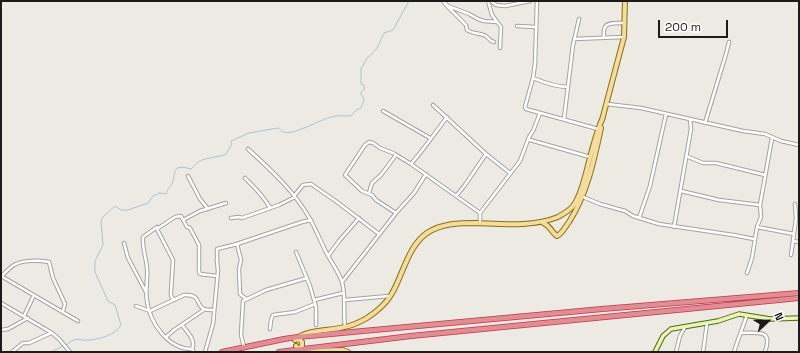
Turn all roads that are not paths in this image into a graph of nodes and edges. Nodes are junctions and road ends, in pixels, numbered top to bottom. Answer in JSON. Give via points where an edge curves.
{"nodes":[{"id":1,"x":488,"y":1,"type":"edge"},
{"id":2,"x":492,"y":1,"type":"edge"},
{"id":3,"x":530,"y":1,"type":"edge"},
{"id":4,"x":537,"y":1,"type":"edge"},
{"id":5,"x":625,"y":1,"type":"edge"},
{"id":6,"x":444,"y":2,"type":"edge"},
{"id":7,"x":579,"y":18,"type":"dead end"},
{"id":8,"x":497,"y":22,"type":"junction"},
{"id":9,"x":625,"y":23,"type":"junction"},
{"id":10,"x":517,"y":26,"type":"dead end"},
{"id":11,"x":535,"y":27,"type":"junction"},
{"id":12,"x":624,"y":37,"type":"junction"},
{"id":13,"x":604,"y":38,"type":"junction"},
{"id":14,"x":574,"y":39,"type":"junction"},
{"id":15,"x":494,"y":42,"type":"dead end"},
{"id":16,"x":729,"y":42,"type":"dead end"},
{"id":17,"x":500,"y":48,"type":"dead end"},
{"id":18,"x":533,"y":78,"type":"junction"},
{"id":19,"x":568,"y":87,"type":"junction"},
{"id":20,"x":606,"y":104,"type":"junction"},
{"id":21,"x":433,"y":105,"type":"dead end"},
{"id":22,"x":383,"y":111,"type":"dead end"},
{"id":23,"x":540,"y":113,"type":"junction"},
{"id":24,"x":666,"y":114,"type":"junction"},
{"id":25,"x":447,"y":117,"type":"junction"},
{"id":26,"x":603,"y":117,"type":"junction"},
{"id":27,"x":564,"y":119,"type":"junction"},
{"id":28,"x":690,"y":120,"type":"junction"},
{"id":29,"x":705,"y":123,"type":"junction"},
{"id":30,"x":598,"y":129,"type":"junction"},
{"id":31,"x":430,"y":138,"type":"junction"},
{"id":32,"x":772,"y":138,"type":"junction"},
{"id":33,"x":530,"y":140,"type":"dead end"},
{"id":34,"x":799,"y":145,"type":"edge"},
{"id":35,"x":248,"y":149,"type":"dead end"},
{"id":36,"x":486,"y":154,"type":"junction"},
{"id":37,"x":396,"y":155,"type":"junction"},
{"id":38,"x":686,"y":156,"type":"junction"},
{"id":39,"x":590,"y":157,"type":"junction"},
{"id":40,"x":411,"y":164,"type":"junction"},
{"id":41,"x":510,"y":173,"type":"junction"},
{"id":42,"x":426,"y":174,"type":"junction"},
{"id":43,"x":765,"y":175,"type":"junction"},
{"id":44,"x":188,"y":176,"type":"dead end"},
{"id":45,"x":245,"y":178,"type":"dead end"},
{"id":46,"x":681,"y":191,"type":"junction"},
{"id":47,"x":369,"y":193,"type":"junction"},
{"id":48,"x":295,"y":196,"type":"junction"},
{"id":49,"x":456,"y":196,"type":"junction"},
{"id":50,"x":583,"y":197,"type":"junction"},
{"id":51,"x":226,"y":203,"type":"dead end"},
{"id":52,"x":795,"y":204,"type":"dead end"},
{"id":53,"x":760,"y":205,"type":"junction"},
{"id":54,"x":270,"y":208,"type":"junction"},
{"id":55,"x":208,"y":209,"type":"junction"},
{"id":56,"x":396,"y":213,"type":"junction"},
{"id":57,"x":480,"y":213,"type":"junction"},
{"id":58,"x":231,"y":218,"type":"dead end"},
{"id":59,"x":359,"y":218,"type":"junction"},
{"id":60,"x":639,"y":218,"type":"junction"},
{"id":61,"x":183,"y":220,"type":"junction"},
{"id":62,"x":311,"y":220,"type":"junction"},
{"id":63,"x":542,"y":222,"type":"junction"},
{"id":64,"x":480,"y":224,"type":"junction"},
{"id":65,"x":674,"y":226,"type":"junction"},
{"id":66,"x":158,"y":227,"type":"junction"},
{"id":67,"x":757,"y":227,"type":"junction"},
{"id":68,"x":379,"y":234,"type":"junction"},
{"id":69,"x":794,"y":234,"type":"junction"},
{"id":70,"x":754,"y":239,"type":"junction"},
{"id":71,"x":793,"y":241,"type":"junction"},
{"id":72,"x":799,"y":242,"type":"edge"},
{"id":73,"x":124,"y":243,"type":"dead end"},
{"id":74,"x":237,"y":244,"type":"junction"},
{"id":75,"x":296,"y":252,"type":"dead end"},
{"id":76,"x":791,"y":255,"type":"dead end"},
{"id":77,"x":328,"y":256,"type":"junction"},
{"id":78,"x":747,"y":273,"type":"dead end"},
{"id":79,"x":2,"y":276,"type":"edge"},
{"id":80,"x":217,"y":276,"type":"junction"},
{"id":81,"x":307,"y":278,"type":"junction"},
{"id":82,"x":342,"y":282,"type":"junction"},
{"id":83,"x":146,"y":292,"type":"junction"},
{"id":84,"x":343,"y":293,"type":"junction"},
{"id":85,"x":799,"y":293,"type":"edge"},
{"id":86,"x":34,"y":295,"type":"junction"},
{"id":87,"x":389,"y":296,"type":"dead end"},
{"id":88,"x":799,"y":298,"type":"edge"},
{"id":89,"x":246,"y":299,"type":"junction"},
{"id":90,"x":174,"y":300,"type":"junction"},
{"id":91,"x":314,"y":300,"type":"junction"},
{"id":92,"x":345,"y":300,"type":"junction"},
{"id":93,"x":1,"y":303,"type":"edge"},
{"id":94,"x":315,"y":304,"type":"junction"},
{"id":95,"x":136,"y":306,"type":"dead end"},
{"id":96,"x":205,"y":309,"type":"junction"},
{"id":97,"x":214,"y":310,"type":"junction"},
{"id":98,"x":62,"y":311,"type":"junction"},
{"id":99,"x":150,"y":311,"type":"junction"},
{"id":100,"x":747,"y":315,"type":"junction"},
{"id":101,"x":24,"y":316,"type":"junction"},
{"id":102,"x":28,"y":318,"type":"junction"},
{"id":103,"x":799,"y":318,"type":"edge"},
{"id":104,"x":78,"y":320,"type":"dead end"},
{"id":105,"x":707,"y":323,"type":"junction"},
{"id":106,"x":182,"y":325,"type":"junction"},
{"id":107,"x":316,"y":325,"type":"dead end"},
{"id":108,"x":345,"y":327,"type":"junction"},
{"id":109,"x":685,"y":327,"type":"junction"},
{"id":110,"x":270,"y":329,"type":"dead end"},
{"id":111,"x":1,"y":330,"type":"edge"},
{"id":112,"x":52,"y":333,"type":"junction"},
{"id":113,"x":741,"y":333,"type":"junction"},
{"id":114,"x":166,"y":337,"type":"junction"},
{"id":115,"x":300,"y":344,"type":"junction"},
{"id":116,"x":244,"y":347,"type":"junction"},
{"id":117,"x":193,"y":351,"type":"edge"},
{"id":118,"x":12,"y":352,"type":"edge"},
{"id":119,"x":70,"y":352,"type":"edge"},
{"id":120,"x":205,"y":352,"type":"edge"},
{"id":121,"x":222,"y":352,"type":"edge"},
{"id":122,"x":279,"y":352,"type":"edge"},
{"id":123,"x":348,"y":352,"type":"edge"},
{"id":124,"x":655,"y":352,"type":"edge"},
{"id":125,"x":676,"y":352,"type":"edge"},
{"id":126,"x":703,"y":352,"type":"edge"},
{"id":127,"x":734,"y":352,"type":"edge"},
{"id":128,"x":765,"y":352,"type":"edge"}],
"edges":[{"from":1,"to":8,"type":"street"},
{"from":2,"to":3,"type":"street","via":[[496,5],[505,6]]},
{"from":4,"to":11,"type":"street"},
{"from":5,"to":9,"type":"main road"},
{"from":6,"to":8,"type":"street","via":[[478,19]]},
{"from":6,"to":15,"type":"street","via":[[466,25],[467,30],[486,36]]},
{"from":7,"to":14,"type":"street"},
{"from":8,"to":17,"type":"street","via":[[501,28]]},
{"from":9,"to":12,"type":"main road"},
{"from":9,"to":13,"type":"street","via":[[606,25]]},
{"from":10,"to":11,"type":"street"},
{"from":11,"to":18,"type":"street"},
{"from":12,"to":13,"type":"street"},
{"from":12,"to":20,"type":"main road"},
{"from":13,"to":14,"type":"street"},
{"from":14,"to":19,"type":"street"},
{"from":16,"to":29,"type":"street"},
{"from":18,"to":19,"type":"street"},
{"from":18,"to":23,"type":"street","via":[[525,107]]},
{"from":19,"to":27,"type":"street"},
{"from":20,"to":24,"type":"street"},
{"from":20,"to":26,"type":"main road"},
{"from":21,"to":25,"type":"street"},
{"from":22,"to":31,"type":"street"},
{"from":23,"to":27,"type":"street"},
{"from":23,"to":41,"type":"street","via":[[520,161]]},
{"from":24,"to":28,"type":"street"},
{"from":24,"to":60,"type":"street","via":[[650,186]]},
{"from":25,"to":31,"type":"street"},
{"from":25,"to":36,"type":"street"},
{"from":26,"to":30,"type":"main road"},
{"from":26,"to":50,"type":"main road"},
{"from":27,"to":30,"type":"street"},
{"from":28,"to":29,"type":"street"},
{"from":28,"to":38,"type":"street"},
{"from":29,"to":32,"type":"street","via":[[765,134]]},
{"from":30,"to":39,"type":"main road"},
{"from":31,"to":40,"type":"street"},
{"from":32,"to":34,"type":"street"},
{"from":32,"to":43,"type":"street"},
{"from":33,"to":39,"type":"street"},
{"from":35,"to":48,"type":"street"},
{"from":36,"to":41,"type":"street"},
{"from":36,"to":49,"type":"street"},
{"from":37,"to":40,"type":"street"},
{"from":37,"to":47,"type":"street","via":[[372,183]]},
{"from":37,"to":47,"type":"street","via":[[369,142],[365,145],[346,176],[362,191]]},
{"from":38,"to":43,"type":"street","via":[[703,163],[716,163]]},
{"from":38,"to":46,"type":"street"},
{"from":39,"to":63,"type":"main road","via":[[582,188],[573,207],[563,215]]},
{"from":40,"to":42,"type":"street"},
{"from":41,"to":57,"type":"street"},
{"from":42,"to":49,"type":"street"},
{"from":42,"to":56,"type":"street","via":[[414,193]]},
{"from":43,"to":53,"type":"street"},
{"from":44,"to":55,"type":"street"},
{"from":45,"to":54,"type":"street","via":[[263,196]]},
{"from":46,"to":53,"type":"street","via":[[720,200]]},
{"from":46,"to":65,"type":"street"},
{"from":47,"to":56,"type":"street"},
{"from":48,"to":54,"type":"street"},
{"from":48,"to":59,"type":"street","via":[[304,185],[311,184]]},
{"from":48,"to":62,"type":"street"},
{"from":49,"to":57,"type":"street"},
{"from":50,"to":60,"type":"street"},
{"from":50,"to":63,"type":"main road","via":[[559,236]]},
{"from":51,"to":55,"type":"street"},
{"from":52,"to":69,"type":"street"},
{"from":53,"to":67,"type":"street","via":[[761,217]]},
{"from":54,"to":58,"type":"street","via":[[242,218]]},
{"from":55,"to":61,"type":"street"},
{"from":56,"to":68,"type":"street"},
{"from":57,"to":64,"type":"street"},
{"from":59,"to":68,"type":"street"},
{"from":59,"to":77,"type":"street"},
{"from":60,"to":65,"type":"street"},
{"from":61,"to":66,"type":"street","via":[[181,216],[175,217]]},
{"from":61,"to":80,"type":"street","via":[[199,245],[200,274]]},
{"from":62,"to":74,"type":"street"},
{"from":62,"to":77,"type":"street"},
{"from":63,"to":64,"type":"main road"},
{"from":64,"to":108,"type":"main road","via":[[452,224],[427,233],[411,252],[396,285],[383,305],[365,319]]},
{"from":65,"to":70,"type":"street"},
{"from":66,"to":83,"type":"street","via":[[143,237],[147,269]]},
{"from":66,"to":90,"type":"street","via":[[157,231],[173,260],[171,296]]},
{"from":67,"to":69,"type":"street"},
{"from":67,"to":70,"type":"street"},
{"from":68,"to":82,"type":"street"},
{"from":69,"to":71,"type":"street"},
{"from":70,"to":78,"type":"street"},
{"from":71,"to":72,"type":"street"},
{"from":71,"to":76,"type":"street"},
{"from":73,"to":83,"type":"street","via":[[128,258]]},
{"from":74,"to":80,"type":"street","via":[[217,249]]},
{"from":74,"to":89,"type":"street","via":[[241,260],[240,294]]},
{"from":75,"to":81,"type":"street"},
{"from":77,"to":82,"type":"street"},
{"from":79,"to":86,"type":"street"},
{"from":79,"to":98,"type":"street","via":[[18,263],[49,262],[65,304]]},
{"from":80,"to":97,"type":"street"},
{"from":81,"to":89,"type":"street"},
{"from":81,"to":91,"type":"street"},
{"from":82,"to":84,"type":"street"},
{"from":83,"to":99,"type":"street"},
{"from":84,"to":91,"type":"street"},
{"from":84,"to":92,"type":"street"},
{"from":85,"to":115,"type":"highway","via":[[602,310]]},
{"from":86,"to":98,"type":"street"},
{"from":86,"to":101,"type":"street"},
{"from":87,"to":92,"type":"street"},
{"from":88,"to":115,"type":"highway","via":[[411,336]]},
{"from":89,"to":116,"type":"street","via":[[242,335]]},
{"from":90,"to":96,"type":"street","via":[[184,295],[194,296]]},
{"from":90,"to":99,"type":"street"},
{"from":91,"to":94,"type":"street"},
{"from":92,"to":108,"type":"street"},
{"from":93,"to":101,"type":"street"},
{"from":94,"to":107,"type":"street"},
{"from":94,"to":110,"type":"street","via":[[295,312],[273,316]]},
{"from":95,"to":99,"type":"street"},
{"from":96,"to":97,"type":"street"},
{"from":96,"to":106,"type":"street"},
{"from":97,"to":120,"type":"street"},
{"from":98,"to":104,"type":"street"},
{"from":99,"to":114,"type":"street","via":[[157,328]]},
{"from":100,"to":103,"type":"street","via":[[770,319]]},
{"from":100,"to":105,"type":"street","via":[[739,314]]},
{"from":100,"to":113,"type":"street"},
{"from":101,"to":102,"type":"street"},
{"from":102,"to":111,"type":"street","via":[[8,330]]},
{"from":102,"to":112,"type":"street"},
{"from":105,"to":109,"type":"street"},
{"from":105,"to":126,"type":"street"},
{"from":106,"to":114,"type":"street"},
{"from":106,"to":117,"type":"street","via":[[193,340]]},
{"from":108,"to":115,"type":"main road","via":[[308,334]]},
{"from":109,"to":124,"type":"street","via":[[668,331]]},
{"from":109,"to":125,"type":"street"},
{"from":112,"to":118,"type":"street","via":[[23,343]]},
{"from":112,"to":119,"type":"street"},
{"from":113,"to":127,"type":"street"},
{"from":113,"to":128,"type":"street","via":[[757,333],[767,337]]},
{"from":114,"to":117,"type":"street","via":[[173,343]]},
{"from":115,"to":116,"type":"highway"},
{"from":115,"to":122,"type":"highway"},
{"from":115,"to":123,"type":"main road"},
{"from":116,"to":121,"type":"highway"}]}
